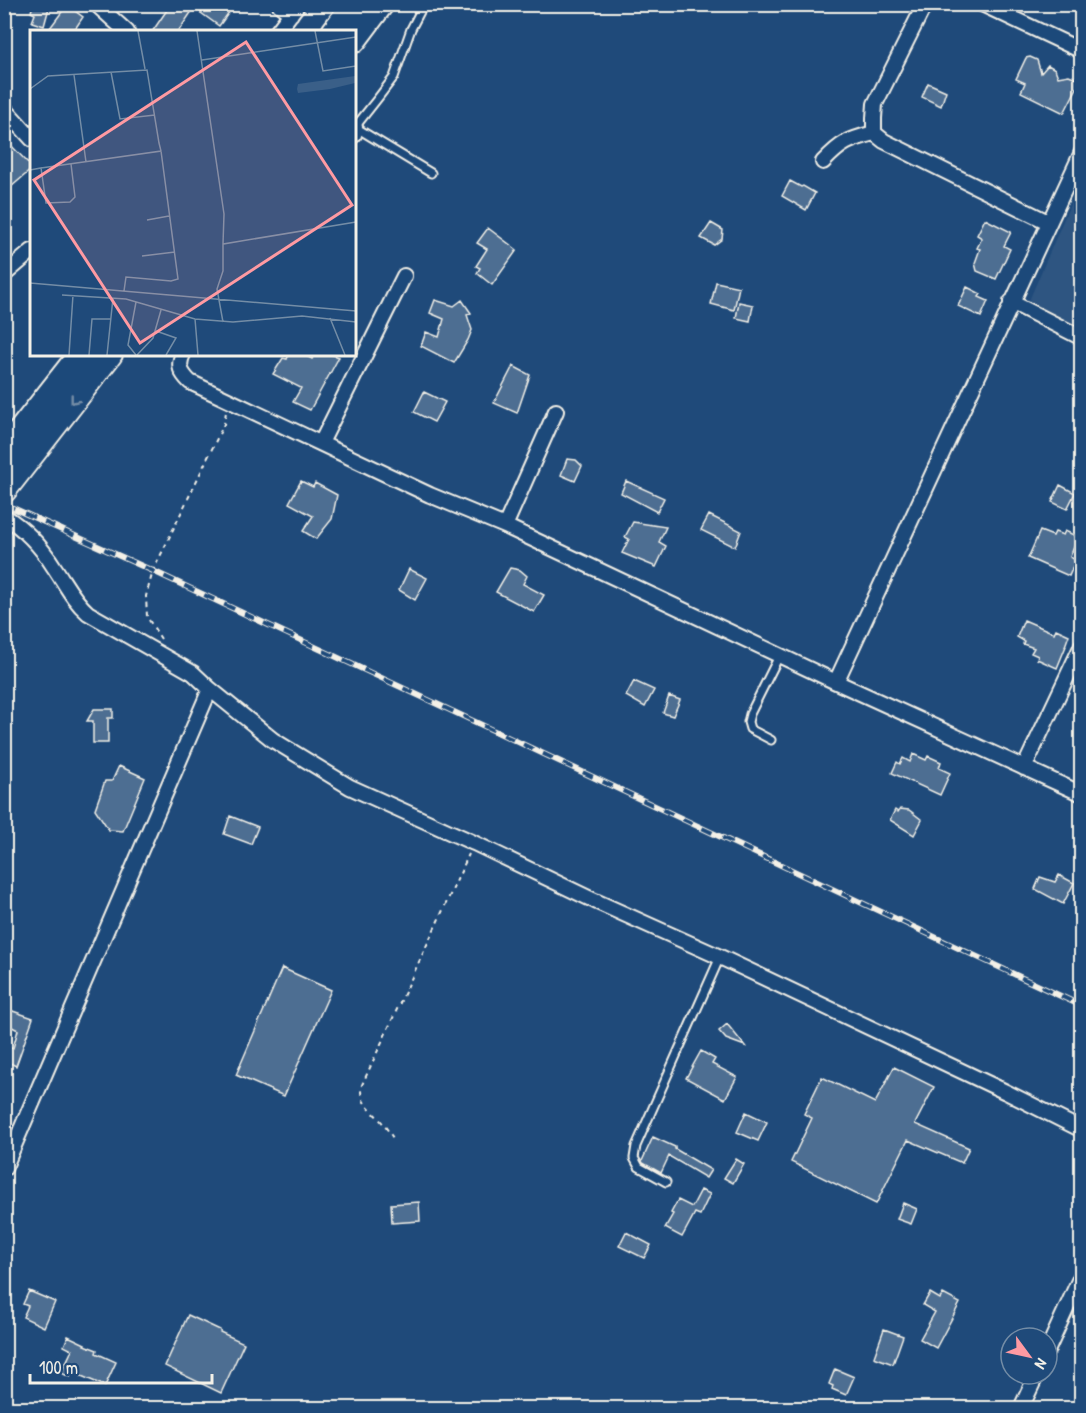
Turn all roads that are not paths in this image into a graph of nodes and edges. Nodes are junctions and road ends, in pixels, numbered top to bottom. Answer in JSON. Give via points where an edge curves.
{"nodes":[{"id":1,"x":96,"y":4,"type":"edge"},
{"id":2,"x":279,"y":4,"type":"edge"},
{"id":3,"x":355,"y":4,"type":"edge"},
{"id":4,"x":381,"y":4,"type":"edge"},
{"id":5,"x":424,"y":4,"type":"edge"},
{"id":6,"x":925,"y":4,"type":"edge"},
{"id":7,"x":982,"y":4,"type":"edge"},
{"id":8,"x":294,"y":9,"type":"edge"},
{"id":9,"x":125,"y":30,"type":"edge"},
{"id":10,"x":278,"y":30,"type":"edge"},
{"id":11,"x":336,"y":30,"type":"edge"},
{"id":12,"x":356,"y":37,"type":"edge"},
{"id":13,"x":1082,"y":51,"type":"edge"},
{"id":14,"x":5,"y":112,"type":"edge"},
{"id":15,"x":356,"y":126,"type":"edge"},
{"id":16,"x":356,"y":130,"type":"edge"},
{"id":17,"x":874,"y":133,"type":"junction"},
{"id":18,"x":30,"y":137,"type":"edge"},
{"id":19,"x":1082,"y":152,"type":"edge"},
{"id":20,"x":823,"y":162,"type":"dead end"},
{"id":21,"x":431,"y":172,"type":"dead end"},
{"id":22,"x":1048,"y":222,"type":"junction"},
{"id":23,"x":30,"y":253,"type":"edge"},
{"id":24,"x":4,"y":275,"type":"edge"},
{"id":25,"x":404,"y":276,"type":"dead end"},
{"id":26,"x":1011,"y":302,"type":"junction"},
{"id":27,"x":1082,"y":338,"type":"edge"},
{"id":28,"x":79,"y":356,"type":"edge"},
{"id":29,"x":108,"y":356,"type":"edge"},
{"id":30,"x":182,"y":356,"type":"edge"},
{"id":31,"x":555,"y":411,"type":"dead end"},
{"id":32,"x":321,"y":443,"type":"junction"},
{"id":33,"x":4,"y":452,"type":"edge"},
{"id":34,"x":8,"y":484,"type":"edge"},
{"id":35,"x":4,"y":516,"type":"edge"},
{"id":36,"x":505,"y":526,"type":"junction"},
{"id":37,"x":1082,"y":645,"type":"edge"},
{"id":38,"x":779,"y":656,"type":"junction"},
{"id":39,"x":836,"y":682,"type":"junction"},
{"id":40,"x":210,"y":689,"type":"junction"},
{"id":41,"x":771,"y":740,"type":"dead end"},
{"id":42,"x":1024,"y":768,"type":"junction"},
{"id":43,"x":1082,"y":794,"type":"edge"},
{"id":44,"x":720,"y":957,"type":"junction"},
{"id":45,"x":1082,"y":1130,"type":"edge"},
{"id":46,"x":4,"y":1169,"type":"edge"},
{"id":47,"x":666,"y":1182,"type":"dead end"},
{"id":48,"x":1082,"y":1274,"type":"edge"},
{"id":49,"x":1058,"y":1326,"type":"edge"},
{"id":50,"x":1031,"y":1386,"type":"edge"},
{"id":51,"x":1021,"y":1408,"type":"edge"}],
"edges":[{"from":1,"to":9,"type":"street"},
{"from":2,"to":8,"type":"street"},
{"from":3,"to":11,"type":"highway"},
{"from":4,"to":12,"type":"highway"},
{"from":5,"to":15,"type":"lane","via":[[394,76]]},
{"from":6,"to":17,"type":"street","via":[[875,104]]},
{"from":7,"to":13,"type":"street"},
{"from":8,"to":10,"type":"street"},
{"from":14,"to":18,"type":"street"},
{"from":16,"to":21,"type":"lane"},
{"from":17,"to":20,"type":"street","via":[[839,146]]},
{"from":17,"to":22,"type":"street"},
{"from":19,"to":22,"type":"street"},
{"from":22,"to":26,"type":"street"},
{"from":23,"to":24,"type":"street"},
{"from":25,"to":32,"type":"street"},
{"from":26,"to":27,"type":"street"},
{"from":26,"to":39,"type":"street"},
{"from":28,"to":33,"type":"highway"},
{"from":29,"to":34,"type":"highway","one_way":true},
{"from":30,"to":32,"type":"street","via":[[179,365],[190,382]]},
{"from":31,"to":36,"type":"street"},
{"from":32,"to":36,"type":"street"},
{"from":35,"to":40,"type":"street","via":[[25,530],[82,608],[193,674]]},
{"from":36,"to":38,"type":"street"},
{"from":37,"to":42,"type":"street"},
{"from":38,"to":39,"type":"street"},
{"from":38,"to":41,"type":"lane","via":[[748,722],[750,729]]},
{"from":39,"to":42,"type":"street"},
{"from":40,"to":44,"type":"street","via":[[273,740],[350,787]]},
{"from":40,"to":46,"type":"street"},
{"from":42,"to":43,"type":"street"},
{"from":44,"to":45,"type":"street"},
{"from":44,"to":47,"type":"lane","via":[[636,1146],[634,1158],[639,1167]]},
{"from":48,"to":49,"type":"street"},
{"from":50,"to":51,"type":"street"}]}
